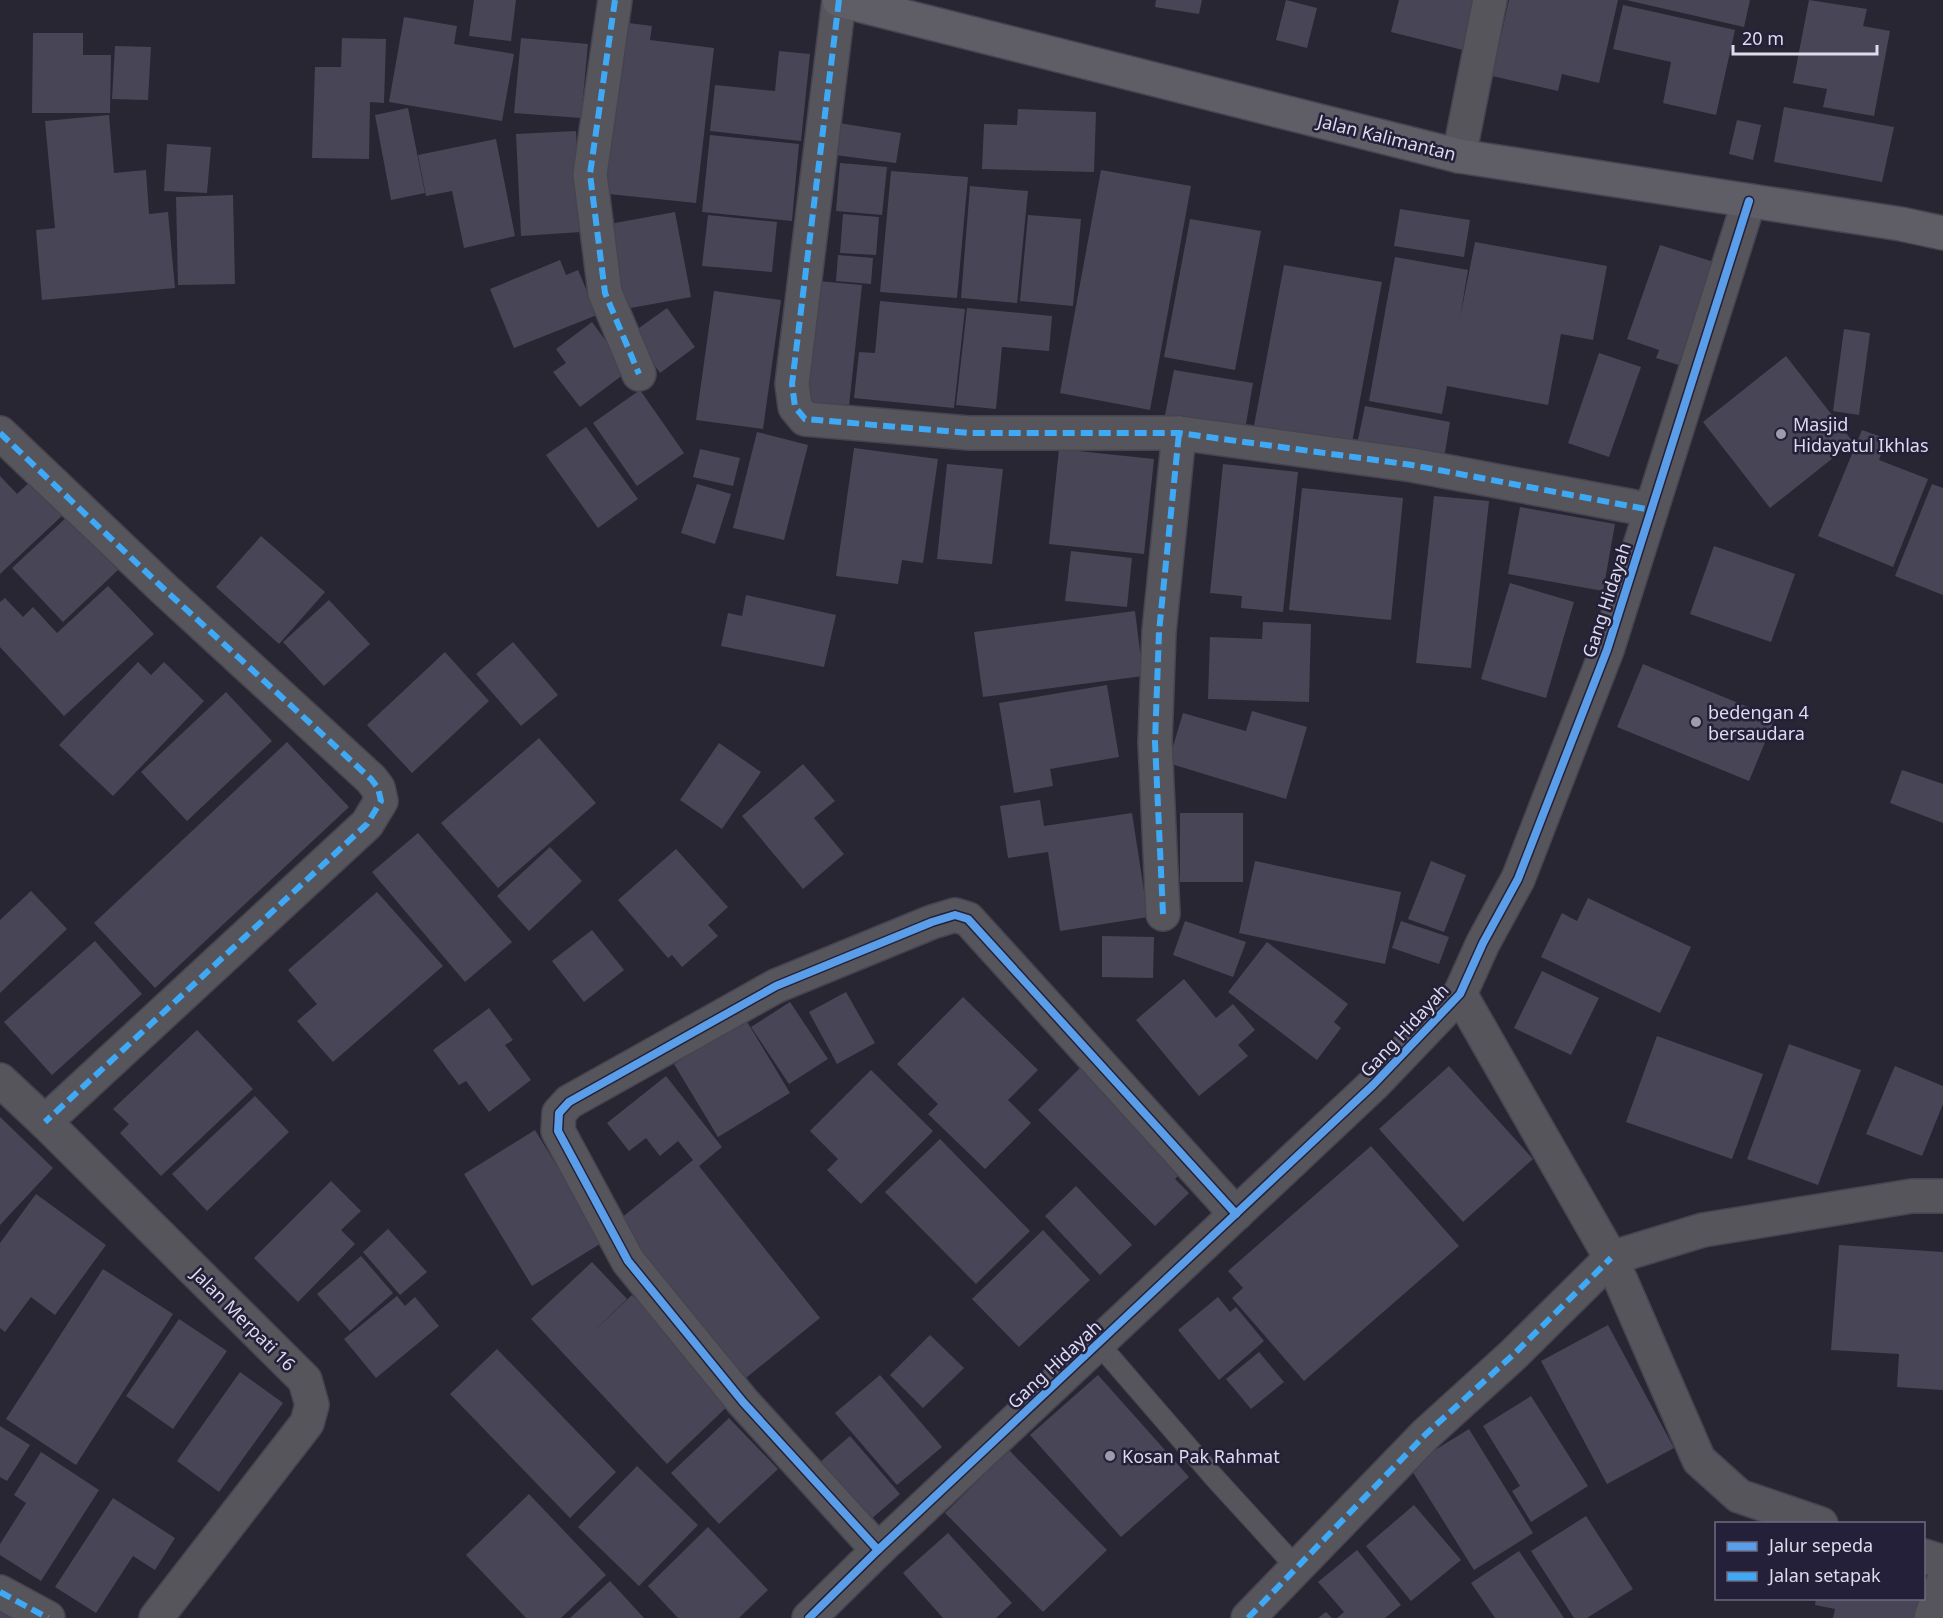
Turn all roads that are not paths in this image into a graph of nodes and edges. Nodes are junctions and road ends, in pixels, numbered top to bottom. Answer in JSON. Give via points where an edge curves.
{"nodes":[{"id":1,"x":615,"y":0,"type":"edge"},
{"id":2,"x":839,"y":0,"type":"edge"},
{"id":3,"x":1490,"y":0,"type":"edge"},
{"id":4,"x":1459,"y":156,"type":"junction"},
{"id":5,"x":1749,"y":201,"type":"junction"},
{"id":6,"x":1943,"y":233,"type":"edge"},
{"id":7,"x":639,"y":374,"type":"dead end"},
{"id":8,"x":0,"y":433,"type":"edge"},
{"id":9,"x":1179,"y":433,"type":"junction"},
{"id":10,"x":1651,"y":510,"type":"junction"},
{"id":11,"x":1163,"y":914,"type":"dead end"},
{"id":12,"x":1460,"y":994,"type":"junction"},
{"id":13,"x":0,"y":1080,"type":"edge"},
{"id":14,"x":45,"y":1122,"type":"junction"},
{"id":15,"x":1943,"y":1196,"type":"edge"},
{"id":16,"x":1236,"y":1214,"type":"junction"},
{"id":17,"x":1611,"y":1258,"type":"junction"},
{"id":18,"x":1098,"y":1343,"type":"junction"},
{"id":19,"x":1815,"y":1522,"type":"edge"},
{"id":20,"x":878,"y":1550,"type":"junction"},
{"id":21,"x":1925,"y":1557,"type":"edge"},
{"id":22,"x":1943,"y":1562,"type":"edge"},
{"id":23,"x":1297,"y":1568,"type":"junction"},
{"id":24,"x":1943,"y":1582,"type":"edge"},
{"id":25,"x":0,"y":1592,"type":"edge"},
{"id":26,"x":48,"y":1618,"type":"edge"},
{"id":27,"x":156,"y":1618,"type":"edge"},
{"id":28,"x":808,"y":1618,"type":"edge"},
{"id":29,"x":1248,"y":1618,"type":"edge"},
{"id":30,"x":1931,"y":1618,"type":"edge"}],
"edges":[{"from":1,"to":7,"type":"street","via":[[590,174],[605,293]]},
{"from":2,"to":4,"type":"main road","name":"Jalan Kalimantan"},
{"from":2,"to":9,"type":"street","via":[[792,384],[795,407],[805,419],[969,433]]},
{"from":3,"to":4,"type":"street"},
{"from":4,"to":5,"type":"main road","name":"Jalan Kalimantan"},
{"from":5,"to":6,"type":"main road","name":"Jalan Kalimantan"},
{"from":5,"to":10,"type":"street","name":"Gang Hidayah"},
{"from":8,"to":14,"type":"street","via":[[371,779],[381,801],[367,824]]},
{"from":9,"to":10,"type":"street","via":[[1412,465]]},
{"from":9,"to":11,"type":"street","via":[[1159,633],[1156,731]]},
{"from":10,"to":12,"type":"street","name":"Gang Hidayah","via":[[1607,650],[1518,879]]},
{"from":12,"to":16,"type":"street","name":"Gang Hidayah","via":[[1373,1085]]},
{"from":12,"to":17,"type":"street"},
{"from":13,"to":14,"type":"street","name":"Jalan Merpati 16"},
{"from":14,"to":27,"type":"street","name":"Jalan Merpati 16","via":[[305,1380],[312,1405],[307,1423]]},
{"from":15,"to":17,"type":"street","via":[[1912,1196],[1703,1230]]},
{"from":16,"to":18,"type":"street","name":"Gang Hidayah"},
{"from":16,"to":20,"type":"street","via":[[968,919],[955,915],[776,986],[569,1102],[559,1113],[558,1131],[628,1261],[742,1402]]},
{"from":17,"to":19,"type":"street","via":[[1699,1460],[1739,1496]]},
{"from":17,"to":23,"type":"street","via":[[1426,1434]]},
{"from":18,"to":20,"type":"street","name":"Gang Hidayah"},
{"from":18,"to":23,"type":"lane"},
{"from":20,"to":28,"type":"street","name":"Gang Hidayah"},
{"from":21,"to":22,"type":"street"},
{"from":23,"to":29,"type":"street"},
{"from":24,"to":30,"type":"street"},
{"from":25,"to":26,"type":"street"}]}
